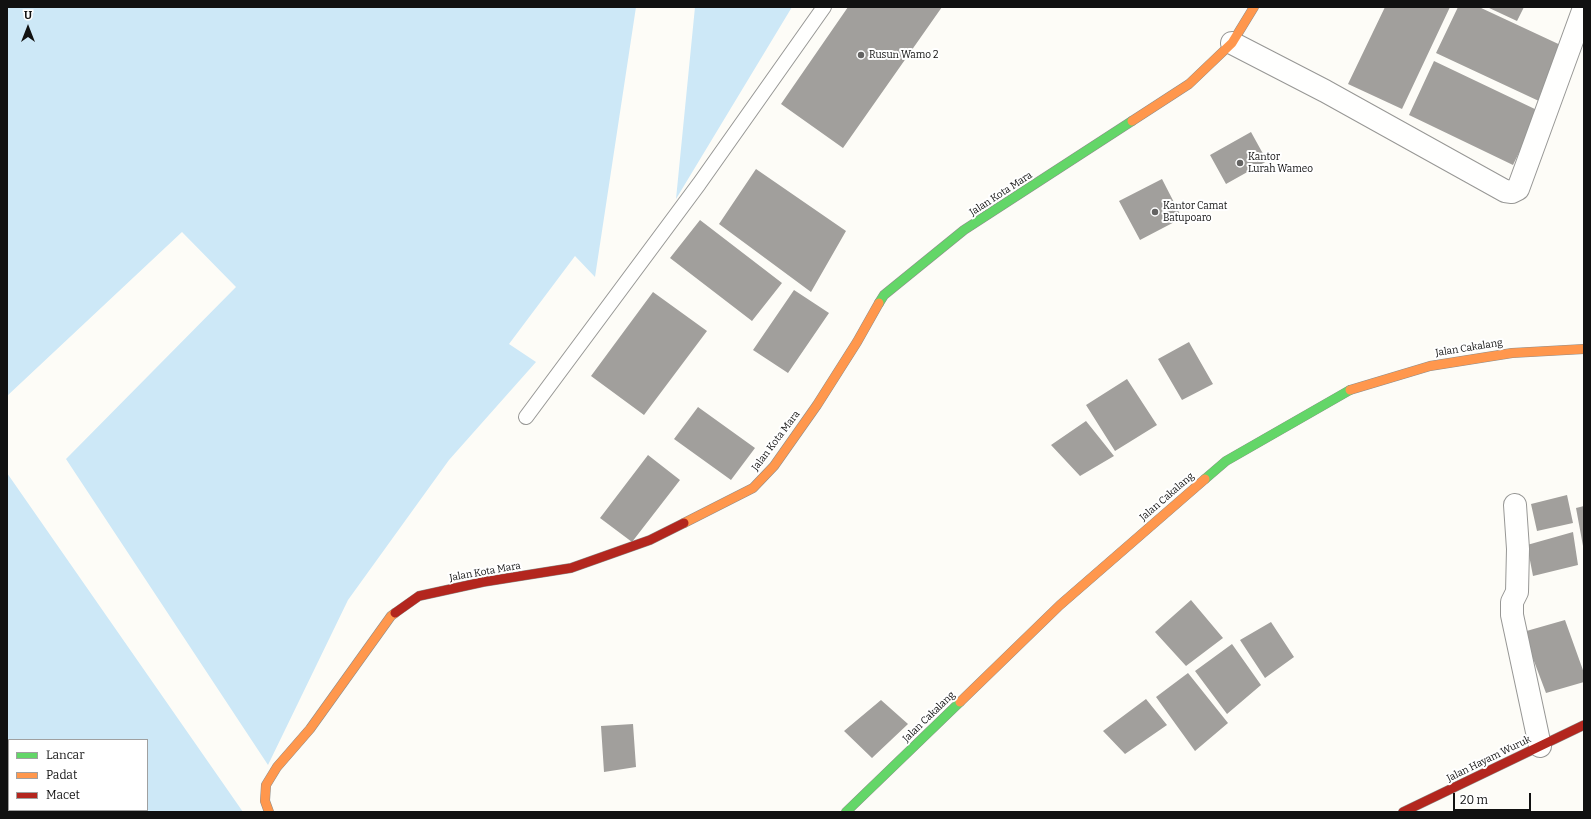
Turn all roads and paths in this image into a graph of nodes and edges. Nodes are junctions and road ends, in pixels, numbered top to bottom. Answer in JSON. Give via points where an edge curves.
{"nodes":[{"id":1,"x":824,"y":7,"type":"edge"},
{"id":2,"x":1254,"y":7,"type":"edge"},
{"id":3,"x":1584,"y":8,"type":"edge"},
{"id":4,"x":1232,"y":43,"type":"junction"},
{"id":5,"x":1584,"y":349,"type":"edge"},
{"id":6,"x":526,"y":417,"type":"dead end"},
{"id":7,"x":1515,"y":505,"type":"dead end"},
{"id":8,"x":1584,"y":725,"type":"edge"},
{"id":9,"x":1540,"y":746,"type":"junction"},
{"id":10,"x":269,"y":812,"type":"edge"},
{"id":11,"x":846,"y":812,"type":"edge"},
{"id":12,"x":1403,"y":812,"type":"edge"}],
"edges":[{"from":1,"to":6,"type":"lane","via":[[699,184]]},
{"from":2,"to":4,"type":"street","name":"Jalan Kota Mara"},
{"from":3,"to":4,"type":"street","via":[[1518,189],[1512,192],[1505,191],[1325,91]]},
{"from":4,"to":10,"type":"street","name":"Jalan Kota Mara","via":[[1189,84],[964,230],[884,295],[817,405],[774,466],[754,488],[650,540],[571,568],[483,582],[419,596],[390,616],[310,729],[277,767],[266,785],[265,801]]},
{"from":5,"to":11,"type":"street","name":"Jalan Cakalang","via":[[1512,352],[1430,366],[1350,388],[1226,461],[1060,605]]},
{"from":7,"to":9,"type":"street","via":[[1517,592],[1512,602],[1512,615]]},
{"from":8,"to":9,"type":"street","name":"Jalan Hayam Wuruk"},
{"from":9,"to":12,"type":"street","name":"Jalan Hayam Wuruk"}]}
